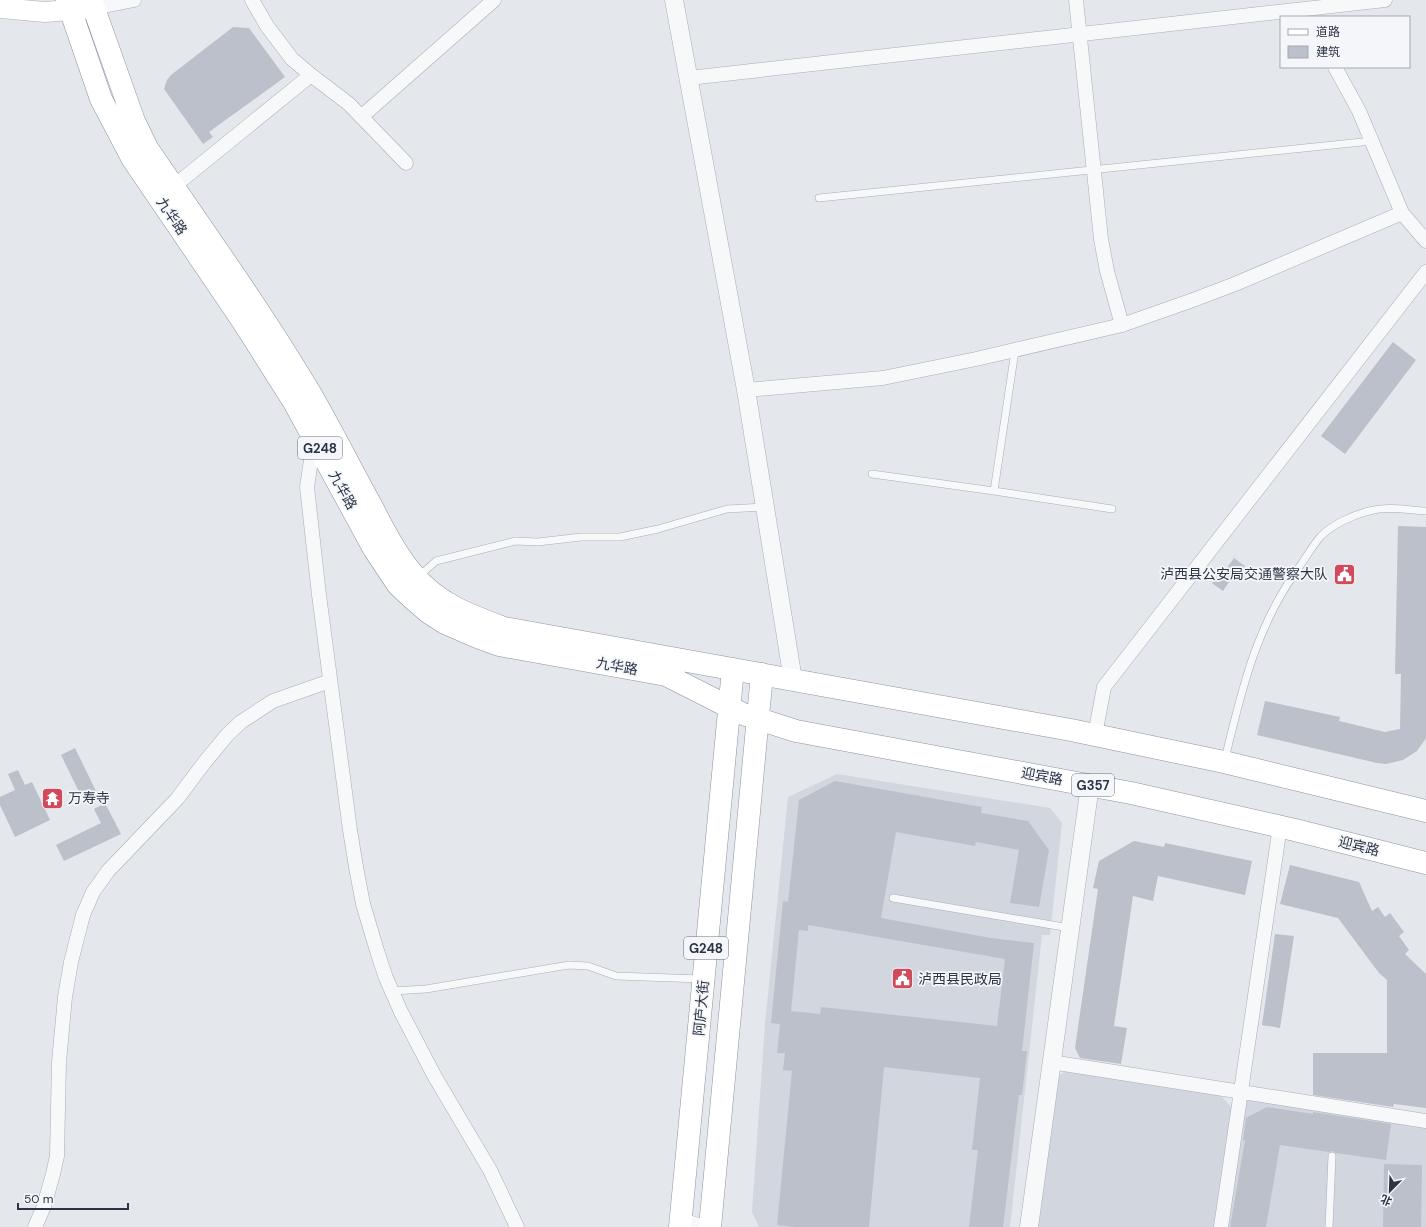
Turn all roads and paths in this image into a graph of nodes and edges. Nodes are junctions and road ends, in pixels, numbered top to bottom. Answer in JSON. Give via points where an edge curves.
{"nodes":[{"id":1,"x":134,"y":0,"type":"edge"},
{"id":2,"x":252,"y":0,"type":"edge"},
{"id":3,"x":494,"y":0,"type":"edge"},
{"id":4,"x":674,"y":0,"type":"edge"},
{"id":5,"x":1076,"y":0,"type":"edge"},
{"id":6,"x":1385,"y":0,"type":"edge"},
{"id":7,"x":1365,"y":1,"type":"edge"},
{"id":8,"x":93,"y":4,"type":"edge"},
{"id":9,"x":68,"y":5,"type":"edge"},
{"id":10,"x":0,"y":8,"type":"edge"},
{"id":11,"x":1300,"y":9,"type":"edge"},
{"id":12,"x":1079,"y":34,"type":"junction"},
{"id":13,"x":1336,"y":68,"type":"edge"},
{"id":14,"x":311,"y":75,"type":"junction"},
{"id":15,"x":689,"y":78,"type":"junction"},
{"id":16,"x":361,"y":117,"type":"junction"},
{"id":17,"x":1372,"y":141,"type":"junction"},
{"id":18,"x":406,"y":163,"type":"dead end"},
{"id":19,"x":1093,"y":170,"type":"junction"},
{"id":20,"x":173,"y":187,"type":"junction"},
{"id":21,"x":819,"y":198,"type":"dead end"},
{"id":22,"x":1402,"y":213,"type":"junction"},
{"id":23,"x":1426,"y":241,"type":"edge"},
{"id":24,"x":1426,"y":272,"type":"edge"},
{"id":25,"x":1122,"y":325,"type":"junction"},
{"id":26,"x":1015,"y":350,"type":"junction"},
{"id":27,"x":746,"y":390,"type":"junction"},
{"id":28,"x":314,"y":439,"type":"junction"},
{"id":29,"x":872,"y":474,"type":"dead end"},
{"id":30,"x":994,"y":491,"type":"junction"},
{"id":31,"x":765,"y":507,"type":"junction"},
{"id":32,"x":1112,"y":509,"type":"dead end"},
{"id":33,"x":1426,"y":511,"type":"edge"},
{"id":34,"x":417,"y":578,"type":"junction"},
{"id":35,"x":733,"y":669,"type":"junction"},
{"id":36,"x":762,"y":674,"type":"junction"},
{"id":37,"x":793,"y":680,"type":"junction"},
{"id":38,"x":330,"y":681,"type":"junction"},
{"id":39,"x":729,"y":707,"type":"junction"},
{"id":40,"x":758,"y":720,"type":"junction"},
{"id":41,"x":1095,"y":735,"type":"junction"},
{"id":42,"x":1224,"y":762,"type":"junction"},
{"id":43,"x":1090,"y":785,"type":"junction"},
{"id":44,"x":1426,"y":811,"type":"edge"},
{"id":45,"x":1280,"y":826,"type":"junction"},
{"id":46,"x":1426,"y":863,"type":"edge"},
{"id":47,"x":893,"y":898,"type":"dead end"},
{"id":48,"x":1070,"y":928,"type":"junction"},
{"id":49,"x":704,"y":979,"type":"junction"},
{"id":50,"x":392,"y":991,"type":"junction"},
{"id":51,"x":1051,"y":1062,"type":"junction"},
{"id":52,"x":1241,"y":1092,"type":"junction"},
{"id":53,"x":1426,"y":1121,"type":"edge"},
{"id":54,"x":1332,"y":1156,"type":"dead end"},
{"id":55,"x":686,"y":1225,"type":"edge"},
{"id":56,"x":35,"y":1227,"type":"edge"},
{"id":57,"x":517,"y":1227,"type":"edge"},
{"id":58,"x":710,"y":1227,"type":"edge"},
{"id":59,"x":1028,"y":1227,"type":"edge"},
{"id":60,"x":1221,"y":1227,"type":"edge"},
{"id":61,"x":1329,"y":1227,"type":"edge"}],
"edges":[{"from":1,"to":8,"type":"street"},
{"from":2,"to":14,"type":"street","via":[[279,43],[292,59]]},
{"from":3,"to":16,"type":"street"},
{"from":4,"to":15,"type":"street"},
{"from":5,"to":12,"type":"street"},
{"from":6,"to":7,"type":"street"},
{"from":7,"to":11,"type":"street"},
{"from":8,"to":9,"type":"main road"},
{"from":8,"to":20,"type":"highway","name":"九华路","number":"G248","via":[[134,120],[147,148]]},
{"from":9,"to":10,"type":"main road","via":[[45,12]]},
{"from":9,"to":28,"type":"highway","name":"九华路","number":"G248","via":[[101,99],[132,158],[242,320],[294,402]]},
{"from":11,"to":12,"type":"street"},
{"from":12,"to":15,"type":"street"},
{"from":12,"to":19,"type":"street"},
{"from":13,"to":17,"type":"street"},
{"from":14,"to":16,"type":"street","via":[[349,104]]},
{"from":14,"to":20,"type":"street"},
{"from":15,"to":27,"type":"street"},
{"from":16,"to":18,"type":"street"},
{"from":17,"to":19,"type":"lane"},
{"from":17,"to":22,"type":"street"},
{"from":19,"to":21,"type":"lane"},
{"from":19,"to":25,"type":"street","via":[[1106,271]]},
{"from":20,"to":34,"type":"highway","name":"九华路","number":"G248","via":[[257,310],[310,394],[389,539]]},
{"from":22,"to":23,"type":"street"},
{"from":22,"to":25,"type":"street","via":[[1228,286]]},
{"from":24,"to":41,"type":"street","via":[[1104,687]]},
{"from":25,"to":26,"type":"street"},
{"from":26,"to":27,"type":"street","via":[[883,378]]},
{"from":26,"to":30,"type":"lane"},
{"from":27,"to":31,"type":"street"},
{"from":28,"to":38,"type":"street","via":[[307,487]]},
{"from":28,"to":39,"type":"highway","name":"九华路","number":"G248","via":[[374,549],[398,585],[434,616],[461,631],[499,645],[666,675]]},
{"from":29,"to":30,"type":"lane"},
{"from":30,"to":32,"type":"lane"},
{"from":31,"to":34,"type":"lane","via":[[727,509],[620,537],[515,541],[436,561]]},
{"from":31,"to":37,"type":"street"},
{"from":33,"to":42,"type":"lane","via":[[1384,507],[1342,522],[1322,536],[1294,573],[1269,616],[1240,694]]},
{"from":34,"to":35,"type":"highway","name":"九华路","number":"G248","via":[[453,608],[504,628]]},
{"from":35,"to":36,"type":"highway","number":"G248"},
{"from":35,"to":39,"type":"highway","name":"阿庐大街","number":"G248"},
{"from":36,"to":37,"type":"highway"},
{"from":36,"to":40,"type":"highway","number":"G248"},
{"from":37,"to":41,"type":"highway"},
{"from":38,"to":50,"type":"street","via":[[363,904]]},
{"from":38,"to":56,"type":"street","via":[[273,701],[241,722],[228,734],[177,799],[108,871],[93,892],[83,915],[71,962],[61,1032],[57,1156],[44,1206]]},
{"from":39,"to":40,"type":"highway","name":"迎宾路","number":"G248"},
{"from":39,"to":49,"type":"highway","name":"阿庐大街","number":"G248"},
{"from":40,"to":43,"type":"highway","name":"迎宾路","number":"G357","via":[[818,736]]},
{"from":40,"to":58,"type":"highway","number":"G248"},
{"from":41,"to":42,"type":"highway"},
{"from":42,"to":44,"type":"highway"},
{"from":43,"to":45,"type":"highway","name":"迎宾路","number":"G357"},
{"from":43,"to":48,"type":"street"},
{"from":45,"to":46,"type":"highway","name":"迎宾路","number":"G357"},
{"from":45,"to":52,"type":"street"},
{"from":47,"to":48,"type":"lane"},
{"from":48,"to":51,"type":"street"},
{"from":49,"to":50,"type":"lane","via":[[616,976],[588,966],[569,965],[426,989]]},
{"from":49,"to":55,"type":"highway","name":"阿庐大街","number":"G248"},
{"from":50,"to":57,"type":"street","via":[[434,1077],[490,1170]]},
{"from":51,"to":52,"type":"street"},
{"from":51,"to":59,"type":"street"},
{"from":52,"to":53,"type":"street"},
{"from":52,"to":60,"type":"street"},
{"from":54,"to":61,"type":"lane"}]}
